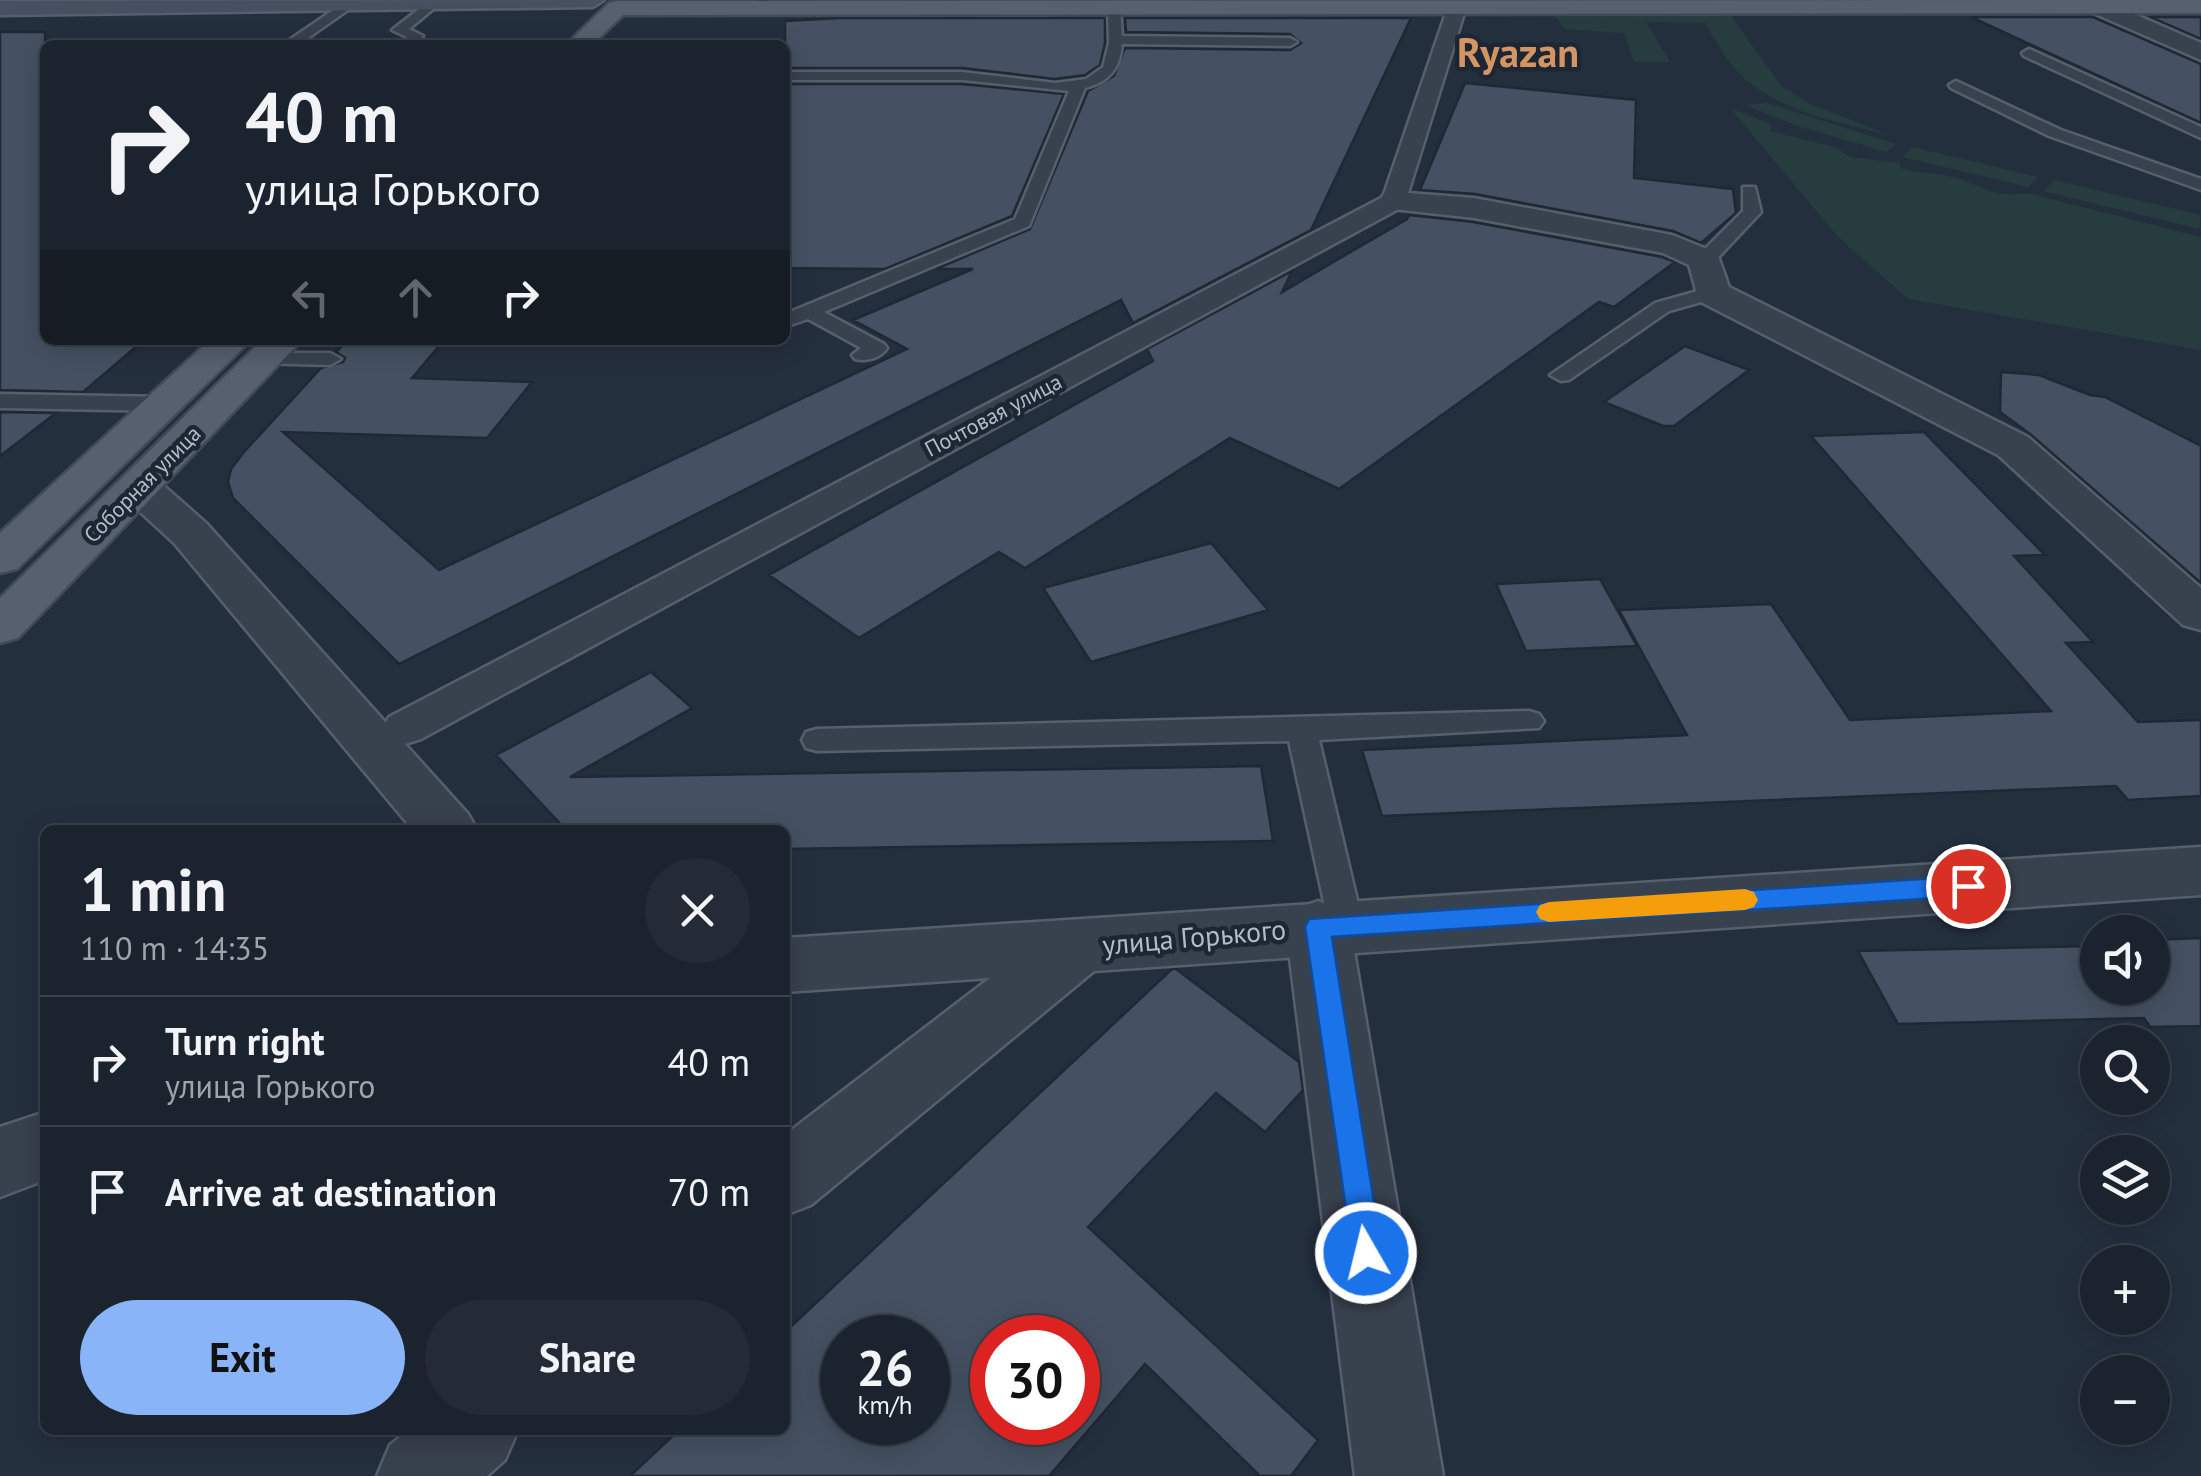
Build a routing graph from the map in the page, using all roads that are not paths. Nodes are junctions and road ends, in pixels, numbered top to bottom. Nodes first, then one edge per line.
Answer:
1 (762, 0) edge
2 (1552, 0) edge
3 (2123, 0) edge
4 (1455, 2) edge
5 (606, 3) edge
6 (1102, 3) edge
7 (2201, 3) edge
8 (86, 4) edge
9 (2090, 4) edge
10 (432, 5) junction
11 (348, 6) junction
12 (0, 8) edge
13 (568, 38) edge
14 (287, 39) edge
15 (412, 40) edge
16 (1115, 40) junction
17 (1290, 42) dead end
18 (2201, 52) edge
19 (2028, 53) dead end
20 (790, 76) edge
21 (1079, 85) junction
22 (1956, 85) dead end
23 (2201, 133) edge
24 (2201, 186) edge
25 (1749, 191) dead end
26 (1395, 202) junction
27 (1708, 276) junction
28 (808, 312) junction
29 (790, 319) edge
30 (260, 346) edge
31 (862, 355) dead end
32 (330, 359) dead end
33 (1561, 375) dead end
34 (0, 401) edge
35 (165, 404) junction
36 (139, 487) junction
37 (0, 559) edge
38 (2201, 614) edge
39 (0, 627) edge
40 (1530, 721) dead end
41 (405, 728) dead end
42 (1302, 730) junction
43 (817, 740) dead end
44 (444, 825) edge
45 (2201, 871) edge
46 (1332, 926) junction
47 (1078, 947) junction
48 (790, 964) edge
49 (40, 1148) edge
50 (0, 1162) edge
51 (790, 1176) edge
52 (469, 1435) edge
53 (421, 1476) edge
54 (1398, 1476) edge

1 - 5 main road
1 - 6 main road
2 - 4 main road
3 - 7 main road
4 - 6 main road
4 - 9 main road
4 - 26 street
5 - 6 main road
5 - 10 main road
5 - 13 main road
5 - 13 main road
6 - 16 lane
7 - 9 main road
8 - 11 main road
8 - 12 main road
9 - 18 street
10 - 11 main road
10 - 15 lane
11 - 14 lane
16 - 17 lane
16 - 21 lane
19 - 23 lane
20 - 21 lane
21 - 28 lane
22 - 24 lane
25 - 27 lane
26 - 27 street
26 - 41 street, Почтовая улица
27 - 33 lane
27 - 38 street
28 - 29 lane
28 - 31 lane
30 - 32 lane
30 - 35 main road, Соборная улица
30 - 36 main road, Соборная улица
34 - 35 lane
35 - 37 main road, Соборная улица
36 - 39 main road, Соборная улица
36 - 44 street
40 - 42 lane
42 - 43 lane
42 - 46 lane
45 - 46 street, улица Горького
46 - 47 street, улица Горького
46 - 54 street
47 - 48 street, улица Горького
47 - 51 street
49 - 50 street
52 - 53 street

